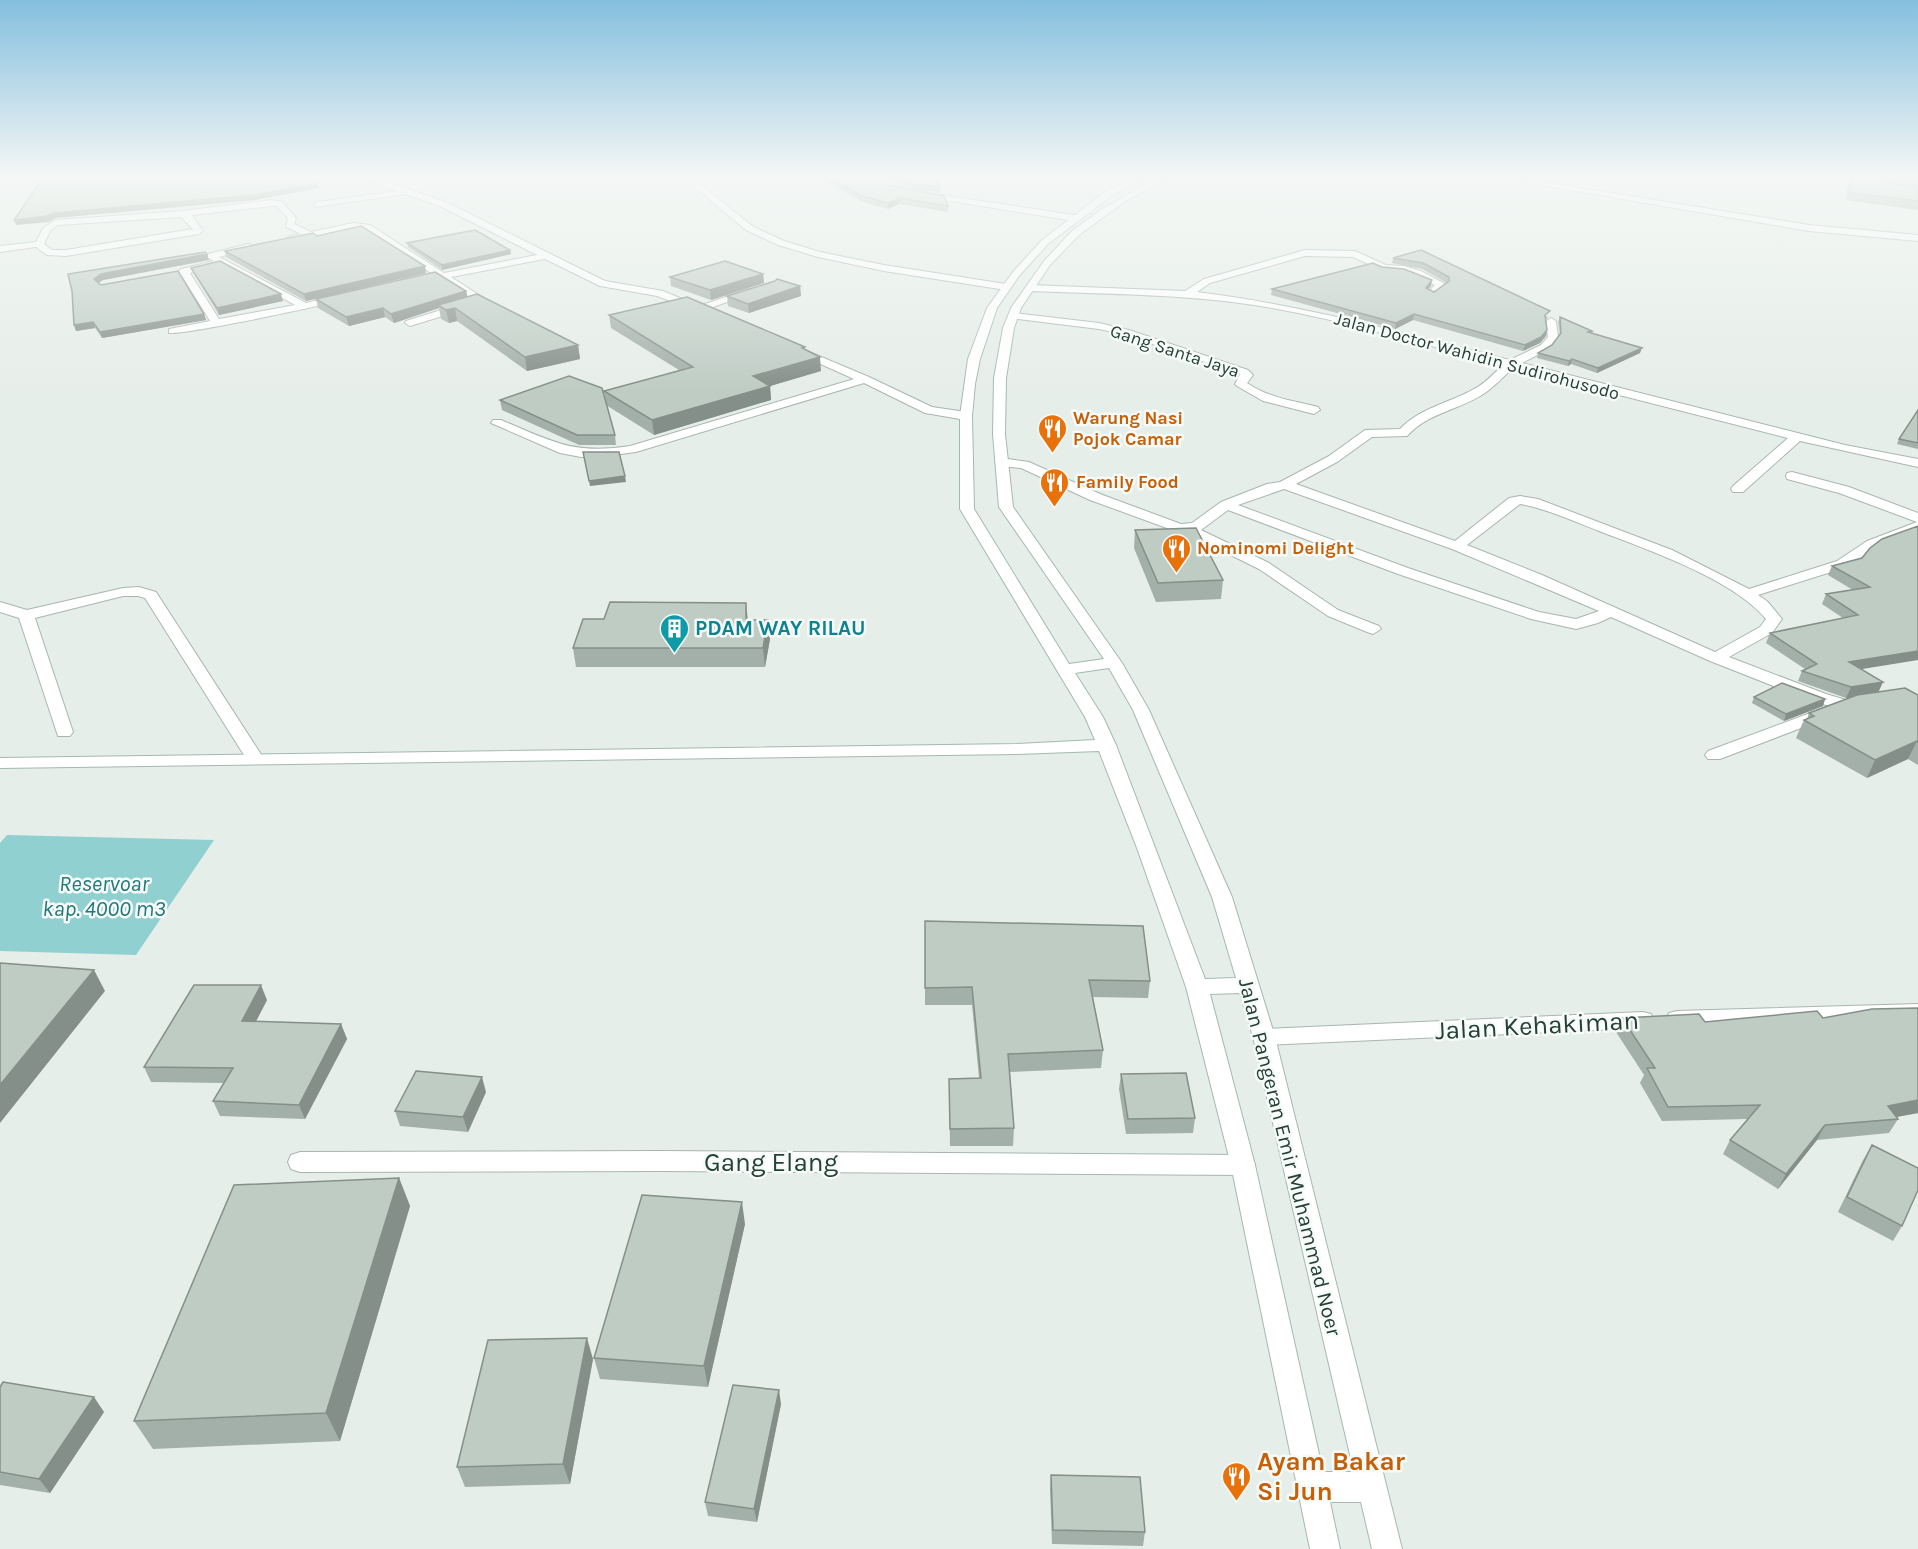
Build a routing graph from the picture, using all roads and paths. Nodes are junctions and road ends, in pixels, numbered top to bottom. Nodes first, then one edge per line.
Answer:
1 (41, 247) edge
2 (101, 247) edge
3 (246, 247) edge
4 (396, 247) edge
5 (531, 247) edge
6 (796, 247) edge
7 (1049, 247) edge
8 (1053, 247) edge
9 (548, 256) junction
10 (222, 262) junction
11 (184, 271) junction
12 (173, 273) edge
13 (439, 275) junction
14 (404, 284) edge
15 (1006, 287) junction
16 (764, 288) edge
17 (1030, 288) junction
18 (1432, 293) edge
19 (1187, 294) junction
20 (350, 296) edge
21 (304, 306) junction
22 (992, 308) junction
23 (699, 309) junction
24 (1014, 313) junction
25 (719, 317) edge
26 (1551, 321) edge
27 (410, 323) edge
28 (217, 324) junction
29 (173, 331) edge
30 (790, 346) edge
31 (1510, 365) junction
32 (865, 379) junction
33 (984, 394) junction
34 (1314, 410) dead end
35 (966, 416) junction
36 (497, 423) dead end
37 (1797, 437) junction
38 (1001, 462) junction
39 (1918, 463) edge
40 (1792, 476) dead end
41 (1284, 485) junction
42 (1738, 489) dead end
43 (1226, 505) junction
44 (1918, 518) edge
45 (1918, 526) edge
46 (1189, 529) junction
47 (1457, 546) junction
48 (1747, 594) junction
49 (0, 607) edge
50 (1609, 612) junction
51 (26, 615) junction
52 (1372, 629) dead end
53 (1716, 658) junction
54 (1114, 663) junction
55 (1065, 669) junction
56 (1871, 702) edge
57 (1846, 705) junction
58 (64, 732) dead end
59 (1107, 745) junction
60 (1713, 755) dead end
61 (255, 759) junction
62 (0, 763) edge
63 (1247, 985) junction
64 (1197, 987) junction
65 (1918, 1012) edge
66 (1264, 1037) junction
67 (300, 1162) dead end
68 (1243, 1165) junction
69 (1311, 1487) junction
70 (1371, 1487) junction
71 (1325, 1549) edge
72 (1387, 1549) edge

1 - 2 street
3 - 10 street
4 - 13 street
5 - 9 street
6 - 15 street
7 - 15 street, Jalan Pangeran Emir Muhammad Noer
8 - 17 street, Jalan Pangeran Emir Muhammad Noer
9 - 13 street
9 - 23 street
10 - 11 street
10 - 21 street
11 - 12 street
11 - 28 street
13 - 14 street
13 - 27 street
15 - 22 street, Jalan Pangeran Emir Muhammad Noer
16 - 23 street
17 - 19 street, Jalan Doctor Wahidin Sudirohusodo
17 - 24 street, Jalan Pangeran Emir Muhammad Noer
18 - 19 street
19 - 31 street, Jalan Doctor Wahidin Sudirohusodo
20 - 21 street
21 - 28 street
22 - 24 street
22 - 33 street, Jalan Pangeran Emir Muhammad Noer
23 - 25 street
24 - 33 street, Jalan Pangeran Emir Muhammad Noer
24 - 34 street, Gang Santa Jaya
26 - 31 street
28 - 29 street
30 - 32 street
31 - 37 street, Jalan Doctor Wahidin Sudirohusodo
31 - 41 street
32 - 35 street
32 - 36 street
33 - 35 street, Jalan Pangeran Emir Muhammad Noer
33 - 38 street, Jalan Pangeran Emir Muhammad Noer
35 - 55 street, Jalan Pangeran Emir Muhammad Noer
37 - 39 street, Jalan Doctor Wahidin Sudirohusodo
37 - 42 street
38 - 46 street
38 - 54 street, Jalan Pangeran Emir Muhammad Noer
40 - 44 street
41 - 43 street
41 - 47 street
43 - 46 street
43 - 50 street
45 - 48 street
46 - 52 street
47 - 48 street
47 - 50 street
48 - 53 street
49 - 51 street
50 - 53 street
51 - 58 street
51 - 61 street
53 - 57 street
54 - 55 street
54 - 63 street, Jalan Pangeran Emir Muhammad Noer
55 - 59 street, Jalan Pangeran Emir Muhammad Noer
56 - 57 street
57 - 60 street
59 - 61 street
59 - 64 street, Jalan Pangeran Emir Muhammad Noer
61 - 62 street
63 - 64 street
63 - 66 street, Jalan Pangeran Emir Muhammad Noer
64 - 68 street, Jalan Pangeran Emir Muhammad Noer
65 - 66 street, Jalan Kehakiman
66 - 70 street, Jalan Pangeran Emir Muhammad Noer
67 - 68 street, Gang Elang
68 - 69 street, Jalan Pangeran Emir Muhammad Noer
69 - 70 street
69 - 71 street, Jalan Pangeran Emir Muhammad Noer
70 - 72 street, Jalan Pangeran Emir Muhammad Noer

